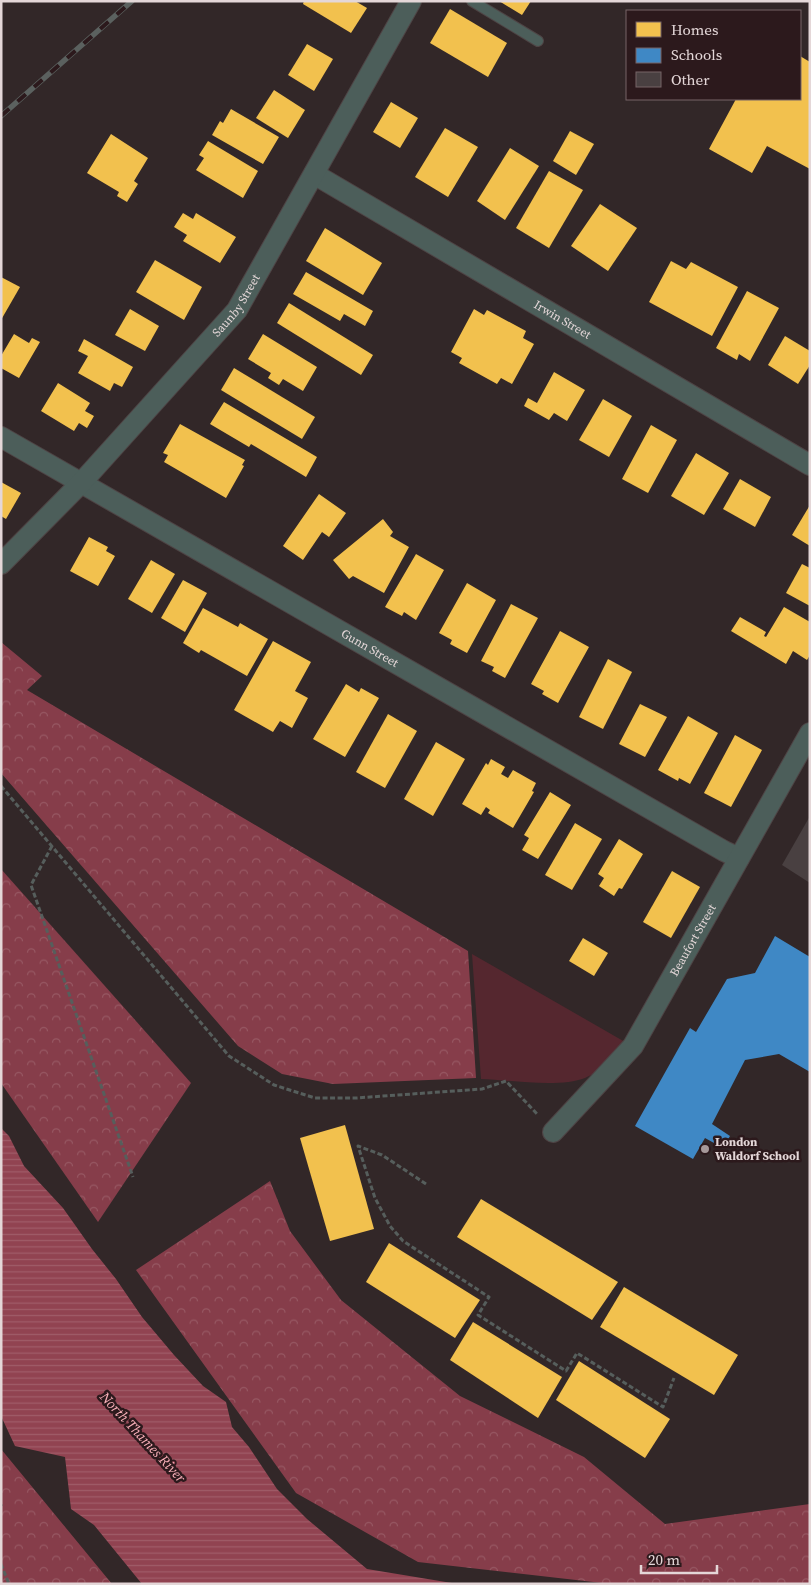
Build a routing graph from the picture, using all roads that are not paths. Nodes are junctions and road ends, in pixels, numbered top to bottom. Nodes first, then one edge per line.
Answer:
1 (411, 1) edge
2 (472, 1) edge
3 (538, 41) dead end
4 (314, 174) junction
5 (1, 437) edge
6 (810, 465) edge
7 (82, 482) junction
8 (1, 564) edge
9 (810, 733) edge
10 (739, 858) junction
11 (553, 1132) road end

1 - 4 street, Saunby Street
2 - 3 lane
4 - 6 street, Irwin Street
4 - 7 street, Saunby Street
5 - 7 street, Gunn Street
7 - 8 street, Saunby Street
7 - 10 street, Gunn Street
9 - 10 street, Beaufort Street
10 - 11 street, Beaufort Street

